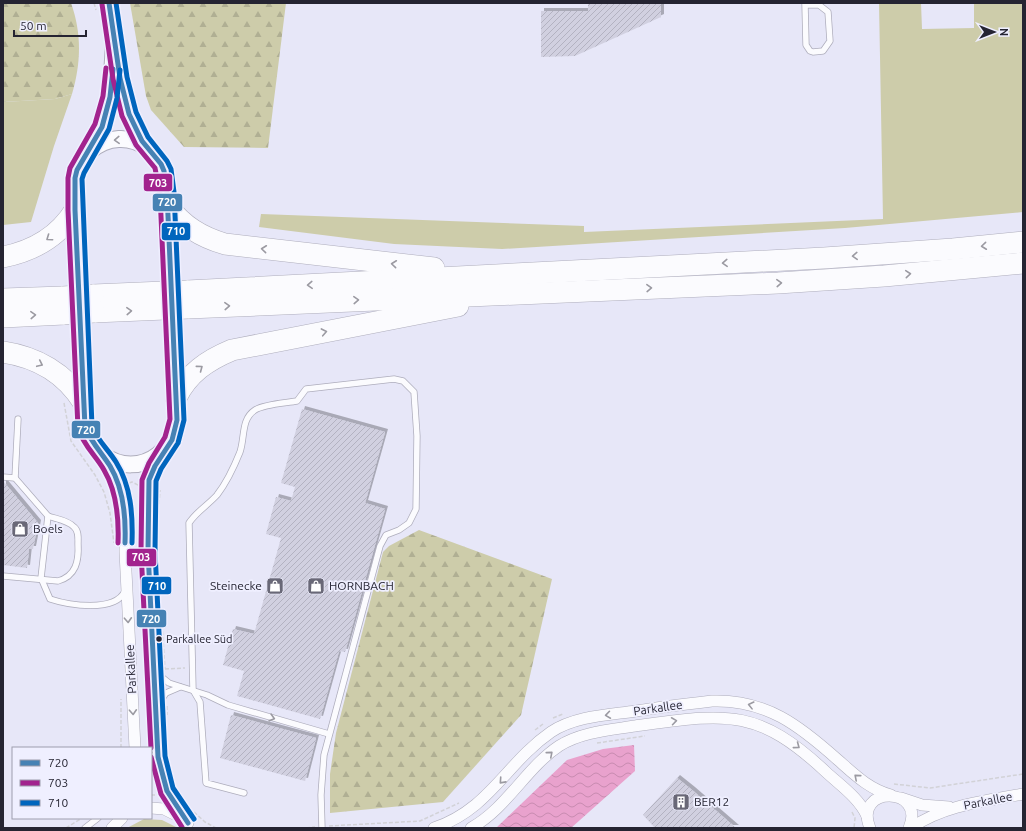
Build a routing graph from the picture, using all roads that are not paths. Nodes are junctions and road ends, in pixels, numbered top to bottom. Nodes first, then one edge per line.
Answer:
1 (109, 3) edge
2 (805, 4) edge
3 (114, 44) junction
4 (149, 149) junction
5 (86, 154) junction
6 (167, 205) junction
7 (75, 210) junction
8 (1023, 242) edge
9 (3, 257) edge
10 (1023, 263) edge
11 (572, 272) junction
12 (610, 290) junction
13 (3, 299) edge
14 (187, 299) junction
15 (63, 305) junction
16 (3, 317) edge
17 (3, 352) edge
18 (176, 398) junction
19 (84, 402) junction
20 (18, 419) dead end
21 (166, 448) junction
22 (100, 453) junction
23 (3, 477) edge
24 (15, 478) junction
25 (48, 516) junction
26 (3, 576) edge
27 (41, 578) junction
28 (126, 581) junction
29 (153, 666) junction
30 (180, 687) junction
31 (193, 690) junction
32 (155, 710) junction
33 (134, 732) junction
34 (329, 734) junction
35 (132, 747) edge
36 (135, 747) edge
37 (244, 793) dead end
38 (1023, 794) edge
39 (895, 796) junction
40 (152, 808) edge
41 (953, 808) junction
42 (97, 819) edge
43 (867, 823) edge
44 (191, 826) edge
45 (322, 827) edge
46 (85, 828) edge
47 (434, 828) edge
48 (471, 828) edge
49 (910, 828) edge

1 - 3 main road
2 - 2 lane
3 - 4 main road
3 - 5 main road
4 -> 5 main road
4 - 6 main road
5 - 7 main road
11 -> 6 highway
6 - 18 main road
7 -> 9 highway
7 - 19 main road
8 -> 11 highway
12 -> 10 highway
11 -> 14 highway
14 -> 12 highway
18 -> 12 highway
13 - 15 highway
14 - 15 highway, bridge
16 -> 15 highway
17 -> 19 highway
18 - 21 main road
19 - 22 main road
20 - 24 lane
21 - 22 main road
21 - 29 street, Parkallee
22 - 28 street, Parkallee
23 - 24 lane
24 - 25 lane
25 - 27 lane
25 - 27 lane
26 - 27 lane
27 - 28 lane
28 -> 33 street, Parkallee
29 - 30 lane
29 - 32 street, Parkallee
30 - 31 lane
30 - 32 lane
31 -> 34 lane
31 - 34 lane
31 - 37 lane
32 - 44 street, Parkallee
33 - 35 lane
33 - 36 street, Parkallee
34 - 45 lane
38 - 41 street, Parkallee
39 - 41 street, Parkallee
39 - 43 street, Parkallee
39 -> 47 street, Parkallee
39 - 49 street, Parkallee
40 - 44 street, Parkallee
41 - 49 street, Parkallee
42 - 46 lane
48 -> 43 street, Parkallee

